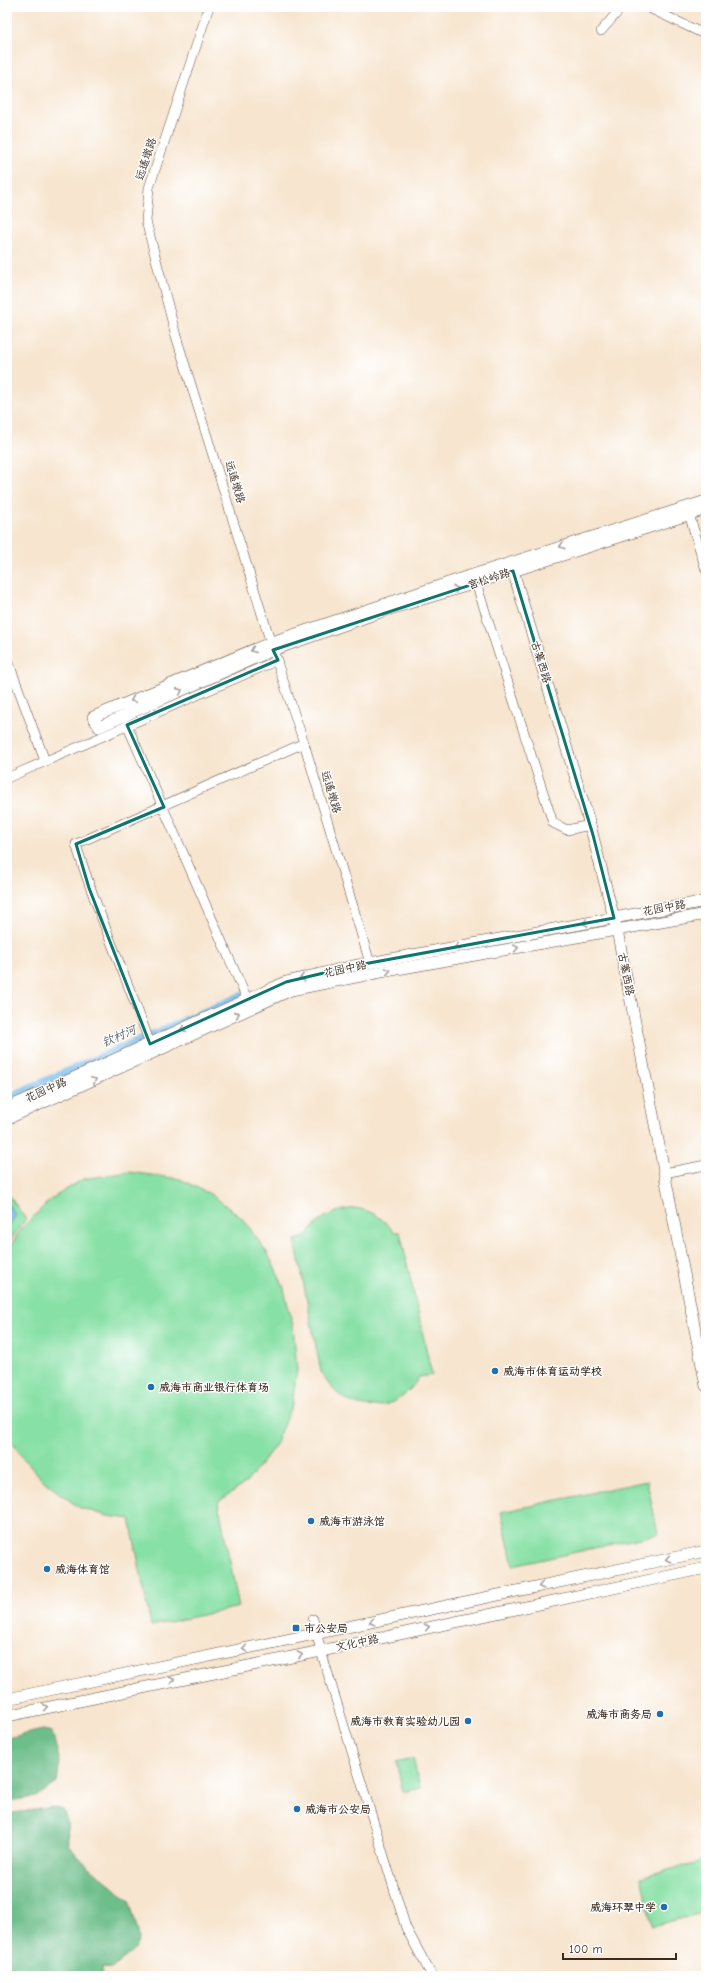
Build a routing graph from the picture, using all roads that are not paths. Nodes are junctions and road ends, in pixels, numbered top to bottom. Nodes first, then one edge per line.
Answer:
1 (208, 7) edge
2 (622, 7) edge
3 (647, 7) edge
4 (601, 31) dead end
5 (706, 36) edge
6 (706, 501) edge
7 (706, 508) edge
8 (689, 514) junction
9 (706, 570) edge
10 (514, 571) junction
11 (476, 583) junction
12 (274, 651) junction
13 (7, 658) edge
14 (127, 725) junction
15 (304, 743) junction
16 (45, 761) junction
17 (7, 778) edge
18 (164, 807) junction
19 (590, 825) junction
20 (706, 901) edge
21 (706, 914) edge
22 (614, 918) junction
23 (617, 930) junction
24 (370, 963) junction
25 (247, 999) junction
26 (148, 1039) junction
27 (7, 1108) edge
28 (7, 1119) edge
29 (706, 1165) edge
30 (664, 1173) junction
31 (706, 1386) edge
32 (706, 1551) edge
33 (706, 1568) edge
34 (313, 1619) dead end
35 (316, 1634) junction
36 (321, 1651) junction
37 (7, 1699) edge
38 (7, 1716) edge
39 (432, 1976) edge

1 - 12 street, 远遥墩路
2 - 4 street
3 - 5 street
6 -> 12 main road
7 - 8 main road, 宫松岭路
8 - 9 street
8 - 10 main road, 宫松岭路
10 - 11 main road, 宫松岭路
10 - 19 main road, 古寨西路
12 -> 11 main road, 宫松岭路
11 - 19 street
12 -> 12 main road
12 - 14 street
12 - 15 street, 远遥墩路
13 - 16 street
14 - 16 street
14 - 18 street
15 - 18 street
15 - 24 street, 远遥墩路
16 - 17 street
18 - 25 street
18 - 26 street
19 - 22 main road, 古寨西路
20 - 22 main road, 花园中路
21 - 23 main road
22 - 23 main road, 古寨西路
22 -> 24 main road, 花园中路
28 -> 23 main road
23 - 30 main road, 古寨西路
24 -> 25 main road, 花园中路
25 -> 26 main road, 花园中路
26 - 27 main road, 花园中路
29 - 30 street
30 - 31 main road, 古寨西路
32 -> 35 main road, 文化中路
36 -> 33 main road, 文化中路
34 - 35 street
35 - 36 street
35 -> 37 main road, 文化中路
38 -> 36 main road, 文化中路
36 - 39 street

